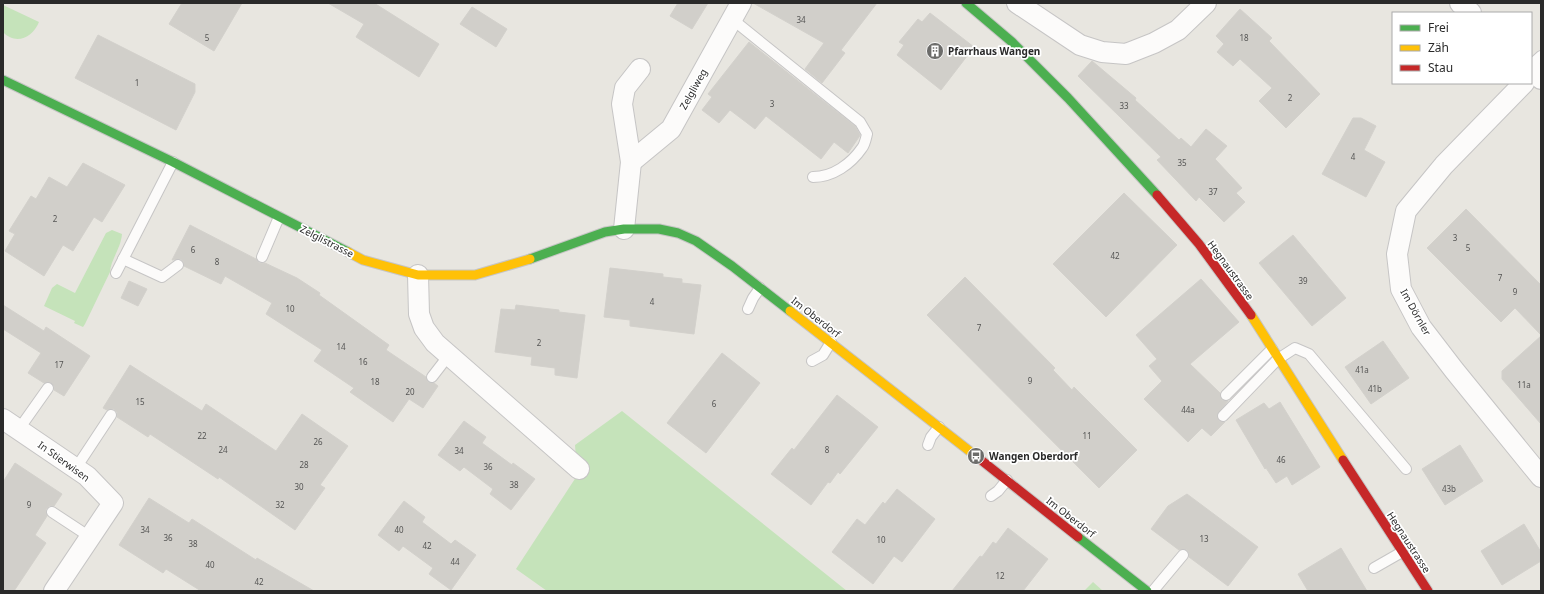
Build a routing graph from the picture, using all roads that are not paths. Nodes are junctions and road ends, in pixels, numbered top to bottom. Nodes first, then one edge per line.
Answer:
1 (966, 3) edge
2 (1017, 3) edge
3 (1206, 3) edge
4 (1460, 3) edge
5 (736, 11) edge
6 (1470, 12) edge
7 (640, 69) dead end
8 (3, 80) edge
9 (1522, 84) edge
10 (173, 162) junction
11 (631, 162) junction
12 (813, 177) dead end
13 (279, 217) junction
14 (624, 229) junction
15 (262, 257) dead end
16 (123, 259) junction
17 (178, 265) dead end
18 (116, 273) dead end
19 (418, 275) junction
20 (760, 288) junction
21 (748, 309) dead end
22 (831, 342) junction
23 (1272, 349) junction
24 (449, 355) junction
25 (1278, 359) junction
26 (812, 361) dead end
27 (432, 377) dead end
28 (48, 388) dead end
29 (1226, 395) dead end
30 (111, 415) dead end
31 (1222, 416) dead end
32 (11, 424) edge
33 (939, 427) junction
34 (928, 445) dead end
35 (76, 468) junction
36 (1406, 469) dead end
37 (579, 470) dead end
38 (1541, 477) edge
39 (1007, 480) junction
40 (991, 496) dead end
41 (52, 512) dead end
42 (90, 537) junction
43 (1402, 552) junction
44 (1183, 555) dead end
45 (1374, 568) dead end
46 (54, 591) edge
47 (1147, 591) edge
48 (1153, 591) edge
49 (1428, 591) edge

1 - 23 street, Hegnaustrasse
2 - 3 street
4 - 6 street
5 - 11 street, Zelgliweg
5 - 12 lane
7 - 11 street
8 - 10 street, Zelglistrasse
9 - 38 street, Im Dörnler
10 - 13 street, Zelglistrasse
10 - 16 lane
11 - 14 street
13 - 15 lane
13 - 19 street, Zelglistrasse
14 - 19 street, Im Oberdorf
14 - 20 street, Im Oberdorf
16 - 17 lane
16 - 18 lane
19 - 24 street
20 - 21 lane
20 - 22 street, Im Oberdorf
22 - 26 lane
22 - 33 street, Im Oberdorf
23 - 25 street, Hegnaustrasse
23 - 29 lane
24 - 27 lane
24 - 37 street
25 - 31 lane
25 - 36 lane
25 - 43 street, Hegnaustrasse
28 - 32 lane
30 - 35 lane
32 - 35 street, In Stierwisen
33 - 34 lane
33 - 39 street, Im Oberdorf
35 - 42 street, In Stierwisen
39 - 40 lane
39 - 47 street, Im Oberdorf
41 - 42 lane
42 - 46 street, In Stierwisen
43 - 45 lane
43 - 49 street, Hegnaustrasse
44 - 48 lane

